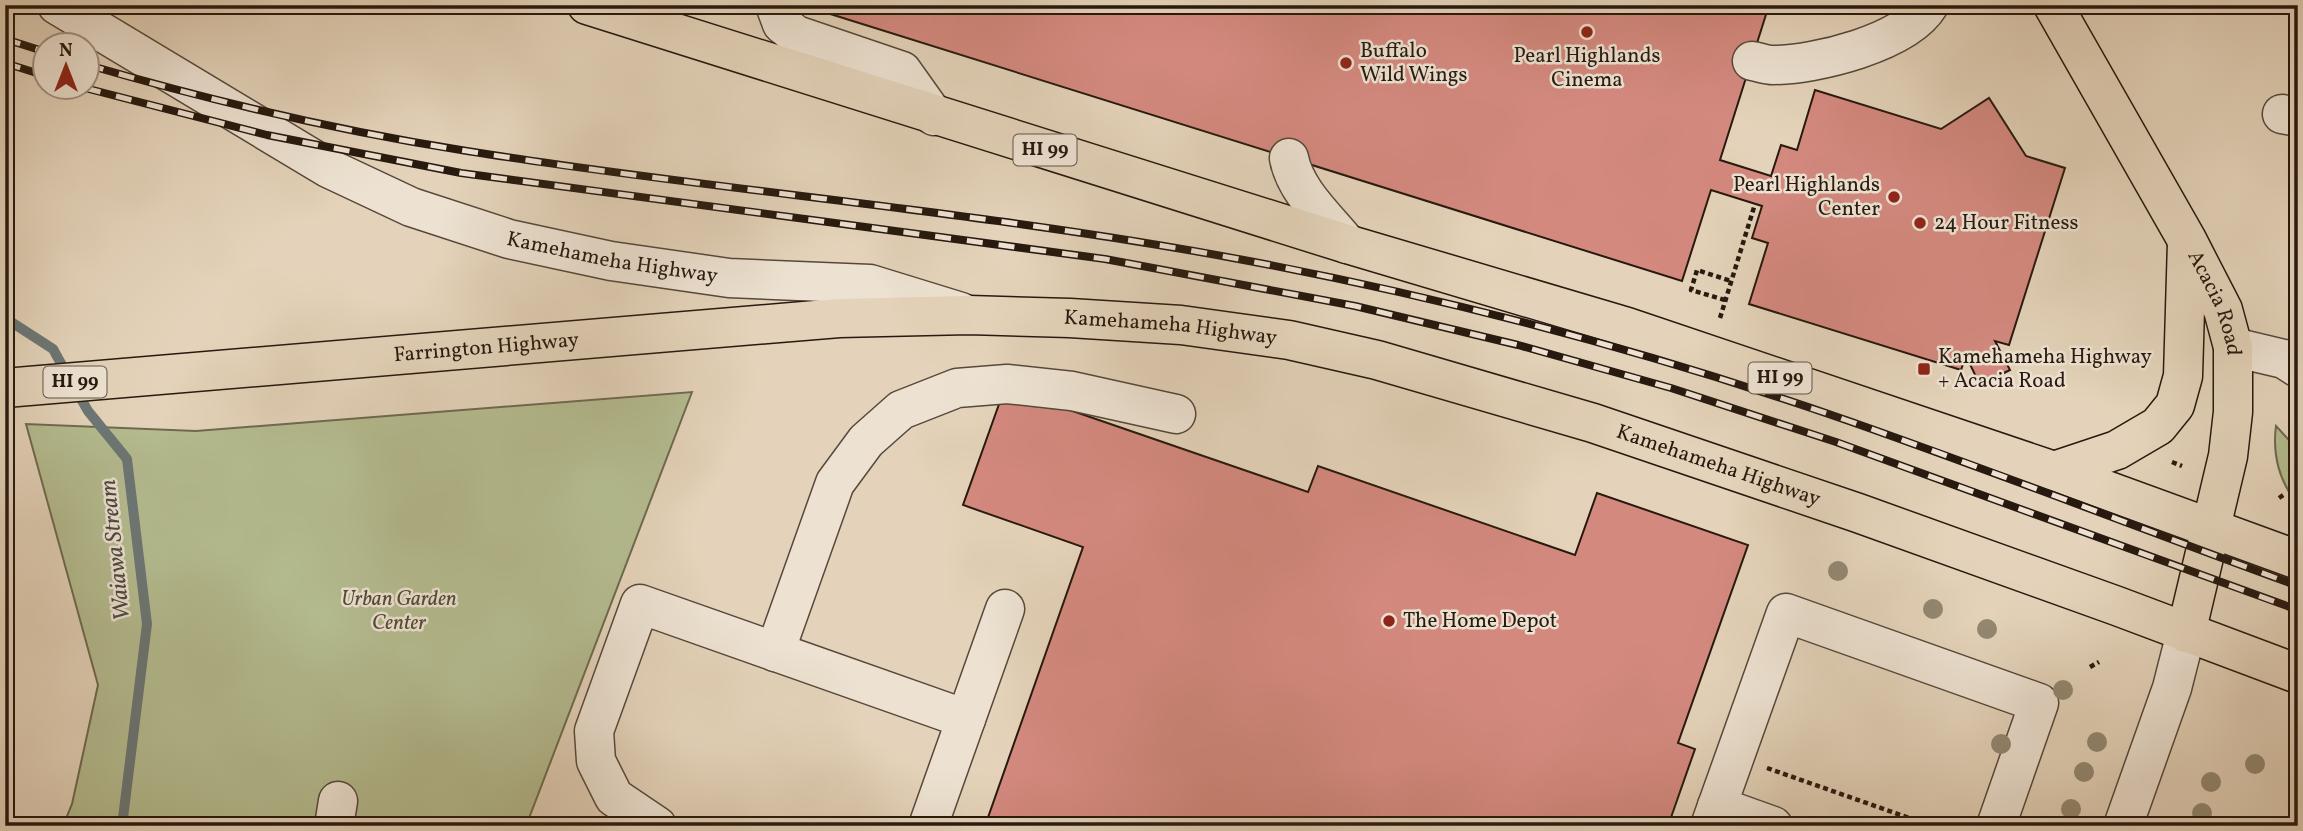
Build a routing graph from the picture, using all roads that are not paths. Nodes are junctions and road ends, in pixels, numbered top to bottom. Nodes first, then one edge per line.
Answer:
1 (57, 5) edge
2 (587, 5) edge
3 (775, 5) edge
4 (1929, 5) edge
5 (2053, 5) edge
6 (1752, 61) dead end
7 (934, 116) junction
8 (1289, 158) dead end
9 (2187, 240) junction
10 (1347, 244) junction
11 (969, 315) junction
12 (2233, 347) junction
13 (2298, 368) edge
14 (5, 388) edge
15 (1176, 414) dead end
16 (2054, 471) junction
17 (2211, 527) junction
18 (2298, 560) edge
19 (1005, 609) dead end
20 (2186, 633) junction
21 (775, 652) junction
22 (2298, 674) edge
23 (966, 719) junction
24 (1713, 816) edge
25 (657, 826) edge
26 (928, 826) edge
27 (1773, 826) edge
28 (1996, 826) edge
29 (2123, 826) edge

1 - 11 street, Kamehameha Highway
2 - 7 main road, HI 99
3 - 7 street
4 - 6 street
5 - 9 main road, Acacia Road
7 - 10 main road, HI 99
8 - 10 street
9 - 12 main road, Acacia Road
9 - 16 main road
10 - 16 main road, HI 99
11 - 14 main road, Farrington Highway / HI 99
11 - 20 main road, Kamehameha Highway / HI 99
12 - 13 street
12 - 17 main road, Acacia Road
15 - 21 street
16 - 17 main road, HI 99
17 - 18 main road, HI 99
17 - 20 main road, Acacia Road
19 - 23 street
20 - 22 main road, Kamehameha Highway / HI 99
20 - 29 street
21 - 23 street
21 - 25 street
23 - 26 street
24 - 27 street
24 - 28 street

